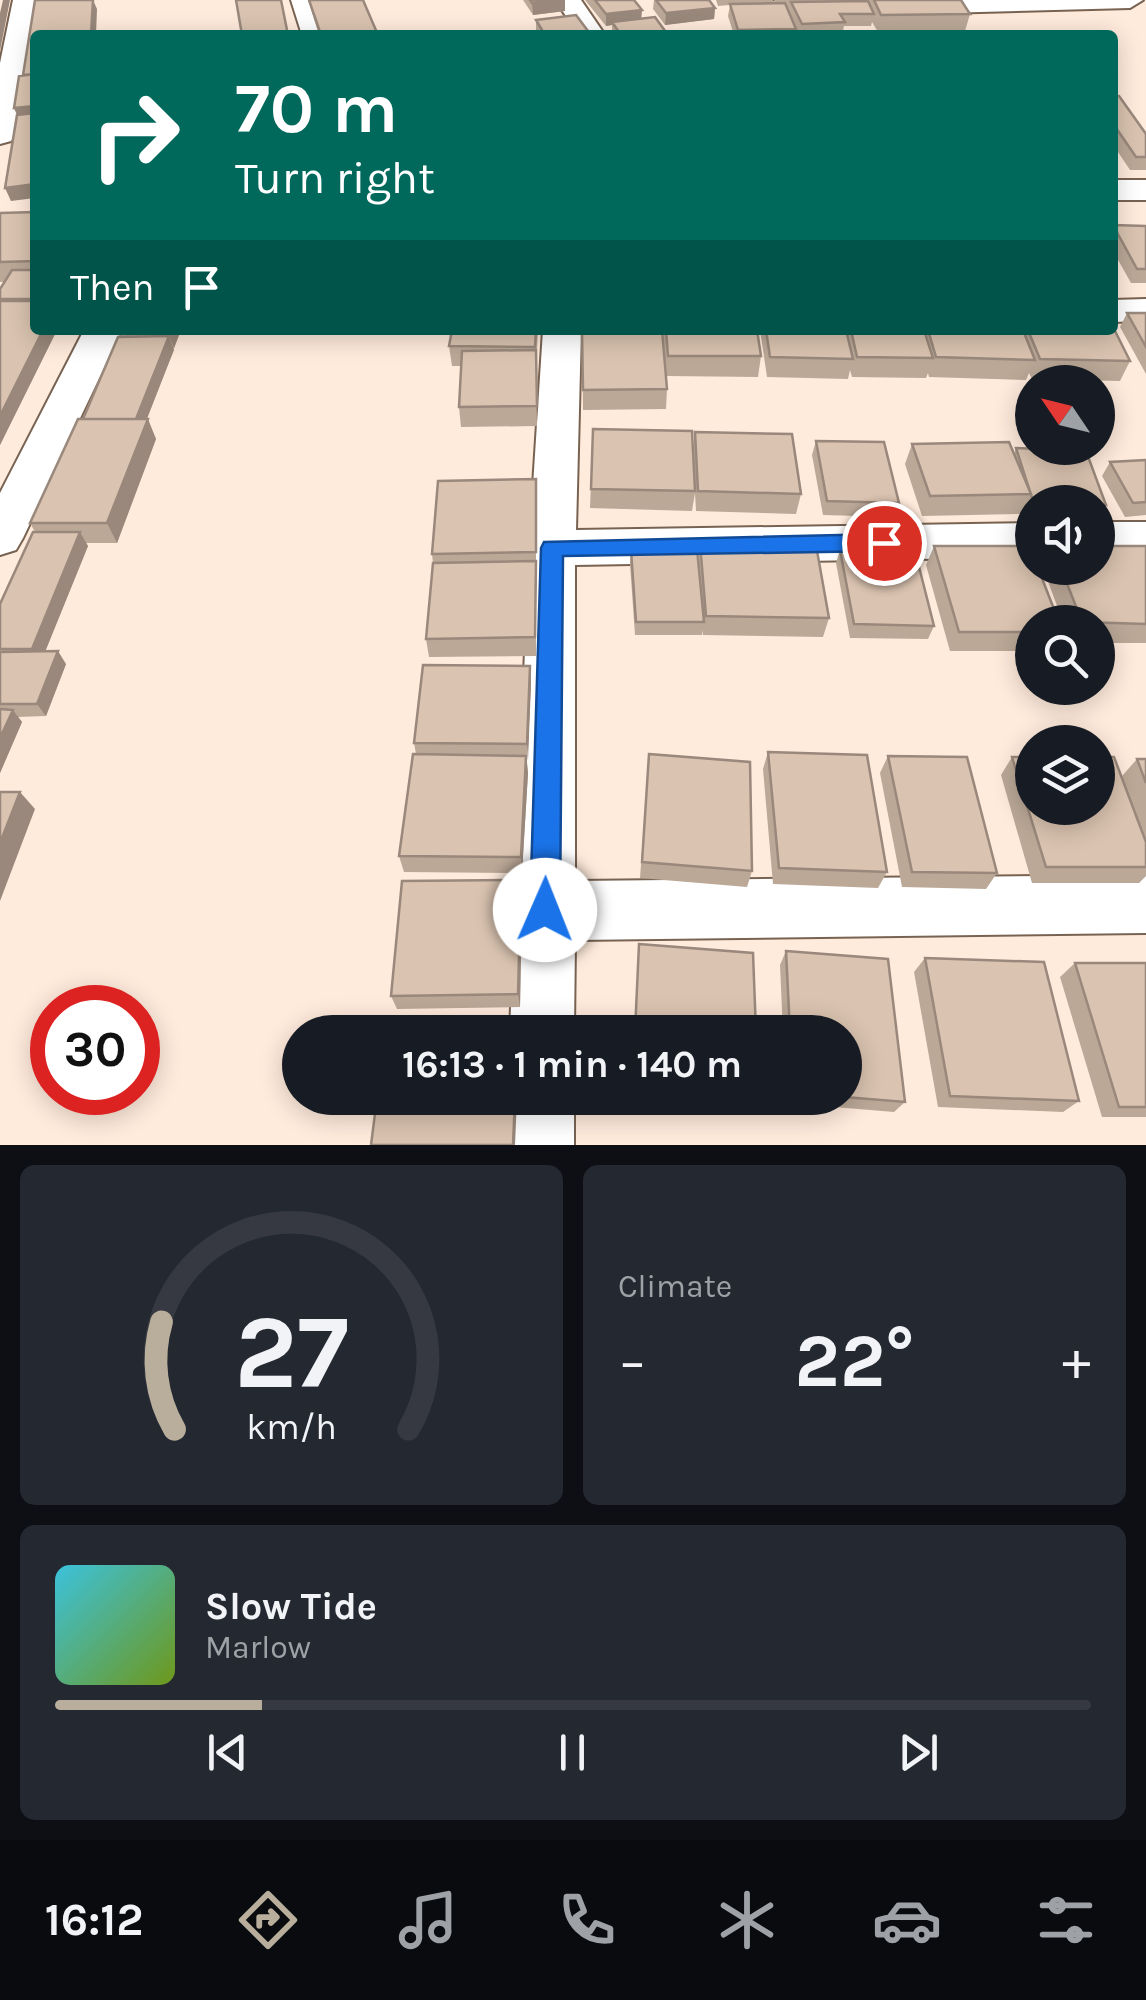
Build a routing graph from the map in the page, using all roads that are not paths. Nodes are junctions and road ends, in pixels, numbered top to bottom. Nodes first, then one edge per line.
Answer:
1 (26, 0) edge
2 (304, 0) edge
3 (568, 0) edge
4 (1130, 0) edge
5 (973, 6) junction
6 (753, 10) edge
7 (313, 30) edge
8 (589, 30) edge
9 (981, 30) edge
10 (0, 135) edge
11 (1118, 190) edge
12 (1146, 190) edge
13 (1146, 310) edge
14 (1118, 311) edge
15 (102, 335) edge
16 (562, 335) edge
17 (0, 538) edge
18 (1146, 539) edge
19 (1015, 540) edge
20 (1115, 540) edge
21 (552, 548) junction
22 (1146, 904) edge
23 (545, 910) junction
24 (542, 1015) edge
25 (540, 1115) edge
26 (539, 1145) edge

1 - 10 street
2 - 7 street
3 - 8 street
4 - 5 street
5 - 6 street
5 - 9 street
11 - 12 street
13 - 14 street
15 - 17 street
16 - 21 street
18 - 20 street
19 - 21 street
21 - 23 street
22 - 23 street
23 - 24 street
25 - 26 street

